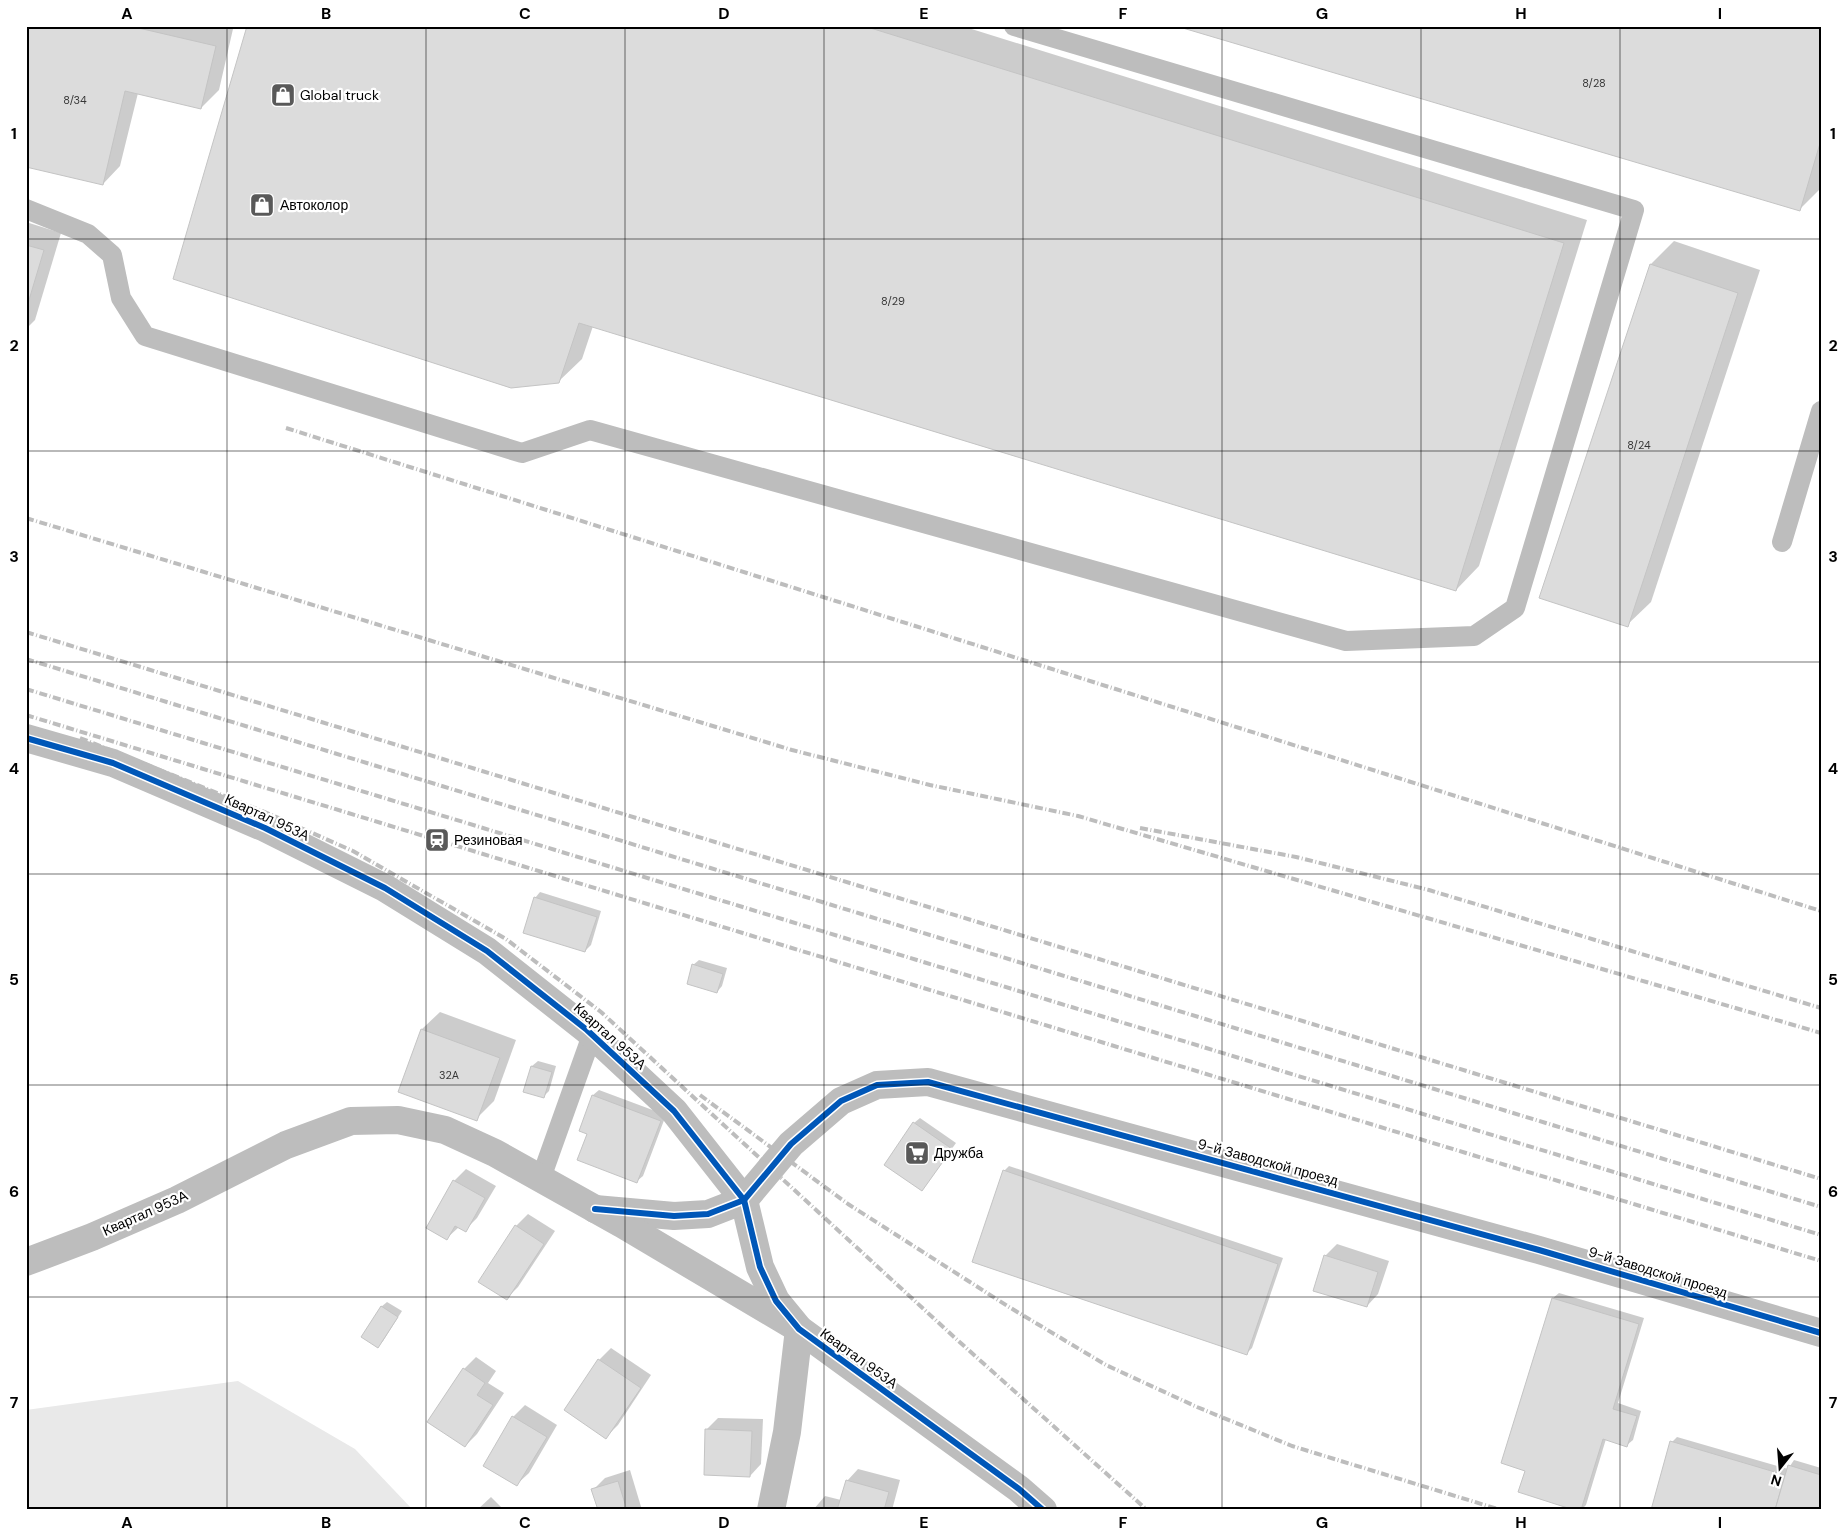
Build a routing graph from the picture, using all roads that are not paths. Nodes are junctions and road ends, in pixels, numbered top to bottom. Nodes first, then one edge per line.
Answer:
1 (1014, 26) edge
2 (26, 209) edge
3 (1821, 411) edge
4 (1782, 542) dead end
5 (26, 738) edge
6 (592, 1034) junction
7 (541, 1178) junction
8 (744, 1200) junction
9 (595, 1209) junction
10 (26, 1262) edge
11 (799, 1330) junction
12 (1821, 1333) edge
13 (771, 1510) edge
14 (1043, 1510) edge

1 - 2 lane
3 - 4 lane
5 - 6 street, Квартал 953А
6 - 7 lane
6 - 8 street, Квартал 953А
7 - 9 street, Квартал 953А
7 - 10 street, Квартал 953А
8 - 9 street
8 - 11 street, Квартал 953А
8 - 12 street, 9-й Заводской проезд
9 - 11 street, Квартал 953А
11 - 13 street, Квартал 953А
11 - 14 street, Квартал 953А

